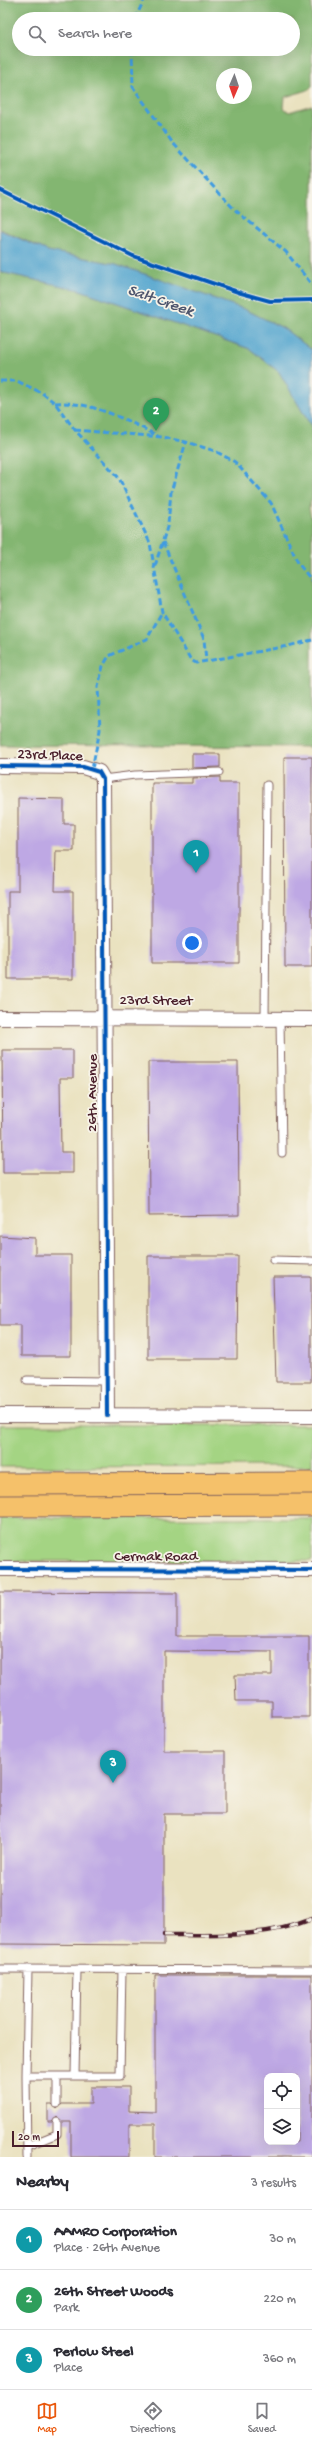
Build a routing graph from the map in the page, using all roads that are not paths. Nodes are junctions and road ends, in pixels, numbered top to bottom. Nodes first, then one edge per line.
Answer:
1 (0, 766) edge
2 (219, 772) dead end
3 (101, 775) junction
4 (267, 785) dead end
5 (0, 1018) edge
6 (104, 1018) junction
7 (265, 1018) junction
8 (280, 1019) junction
9 (312, 1019) edge
10 (282, 1153) dead end
11 (273, 1260) dead end
12 (312, 1261) edge
13 (27, 1380) dead end
14 (107, 1381) junction
15 (0, 1415) edge
16 (107, 1415) junction
17 (312, 1416) edge
18 (312, 1483) edge
19 (0, 1484) edge
20 (312, 1505) edge
21 (0, 1506) edge
22 (0, 1569) edge
23 (312, 1570) edge
24 (0, 1969) edge
25 (28, 1969) junction
26 (77, 1969) junction
27 (122, 1970) junction
28 (312, 1970) edge
29 (26, 2076) junction
30 (57, 2076) junction
31 (75, 2076) junction
32 (57, 2104) dead end
33 (57, 2122) dead end
34 (27, 2146) junction
35 (27, 2157) edge

1 - 3 street, 23rd Place
2 - 3 lane
3 - 6 street, 26th Avenue
4 - 7 lane
5 - 6 street, 23rd Street
6 - 7 street, 23rd Street
6 - 14 street, 26th Avenue
7 - 8 street, 23rd Street
8 - 9 street, 23rd Street
8 - 10 lane
11 - 12 lane
13 - 14 lane
14 - 16 street, 26th Avenue
15 - 16 street
16 - 17 street
18 - 19 main road
20 - 21 main road
22 - 23 street, Cermak Road
24 - 25 lane
25 - 26 lane
25 - 29 lane
26 - 27 lane
26 - 31 lane
27 - 28 lane
27 - 31 lane
29 - 30 lane
29 - 34 lane
30 - 31 lane
30 - 32 lane
33 - 34 lane
34 - 35 lane

